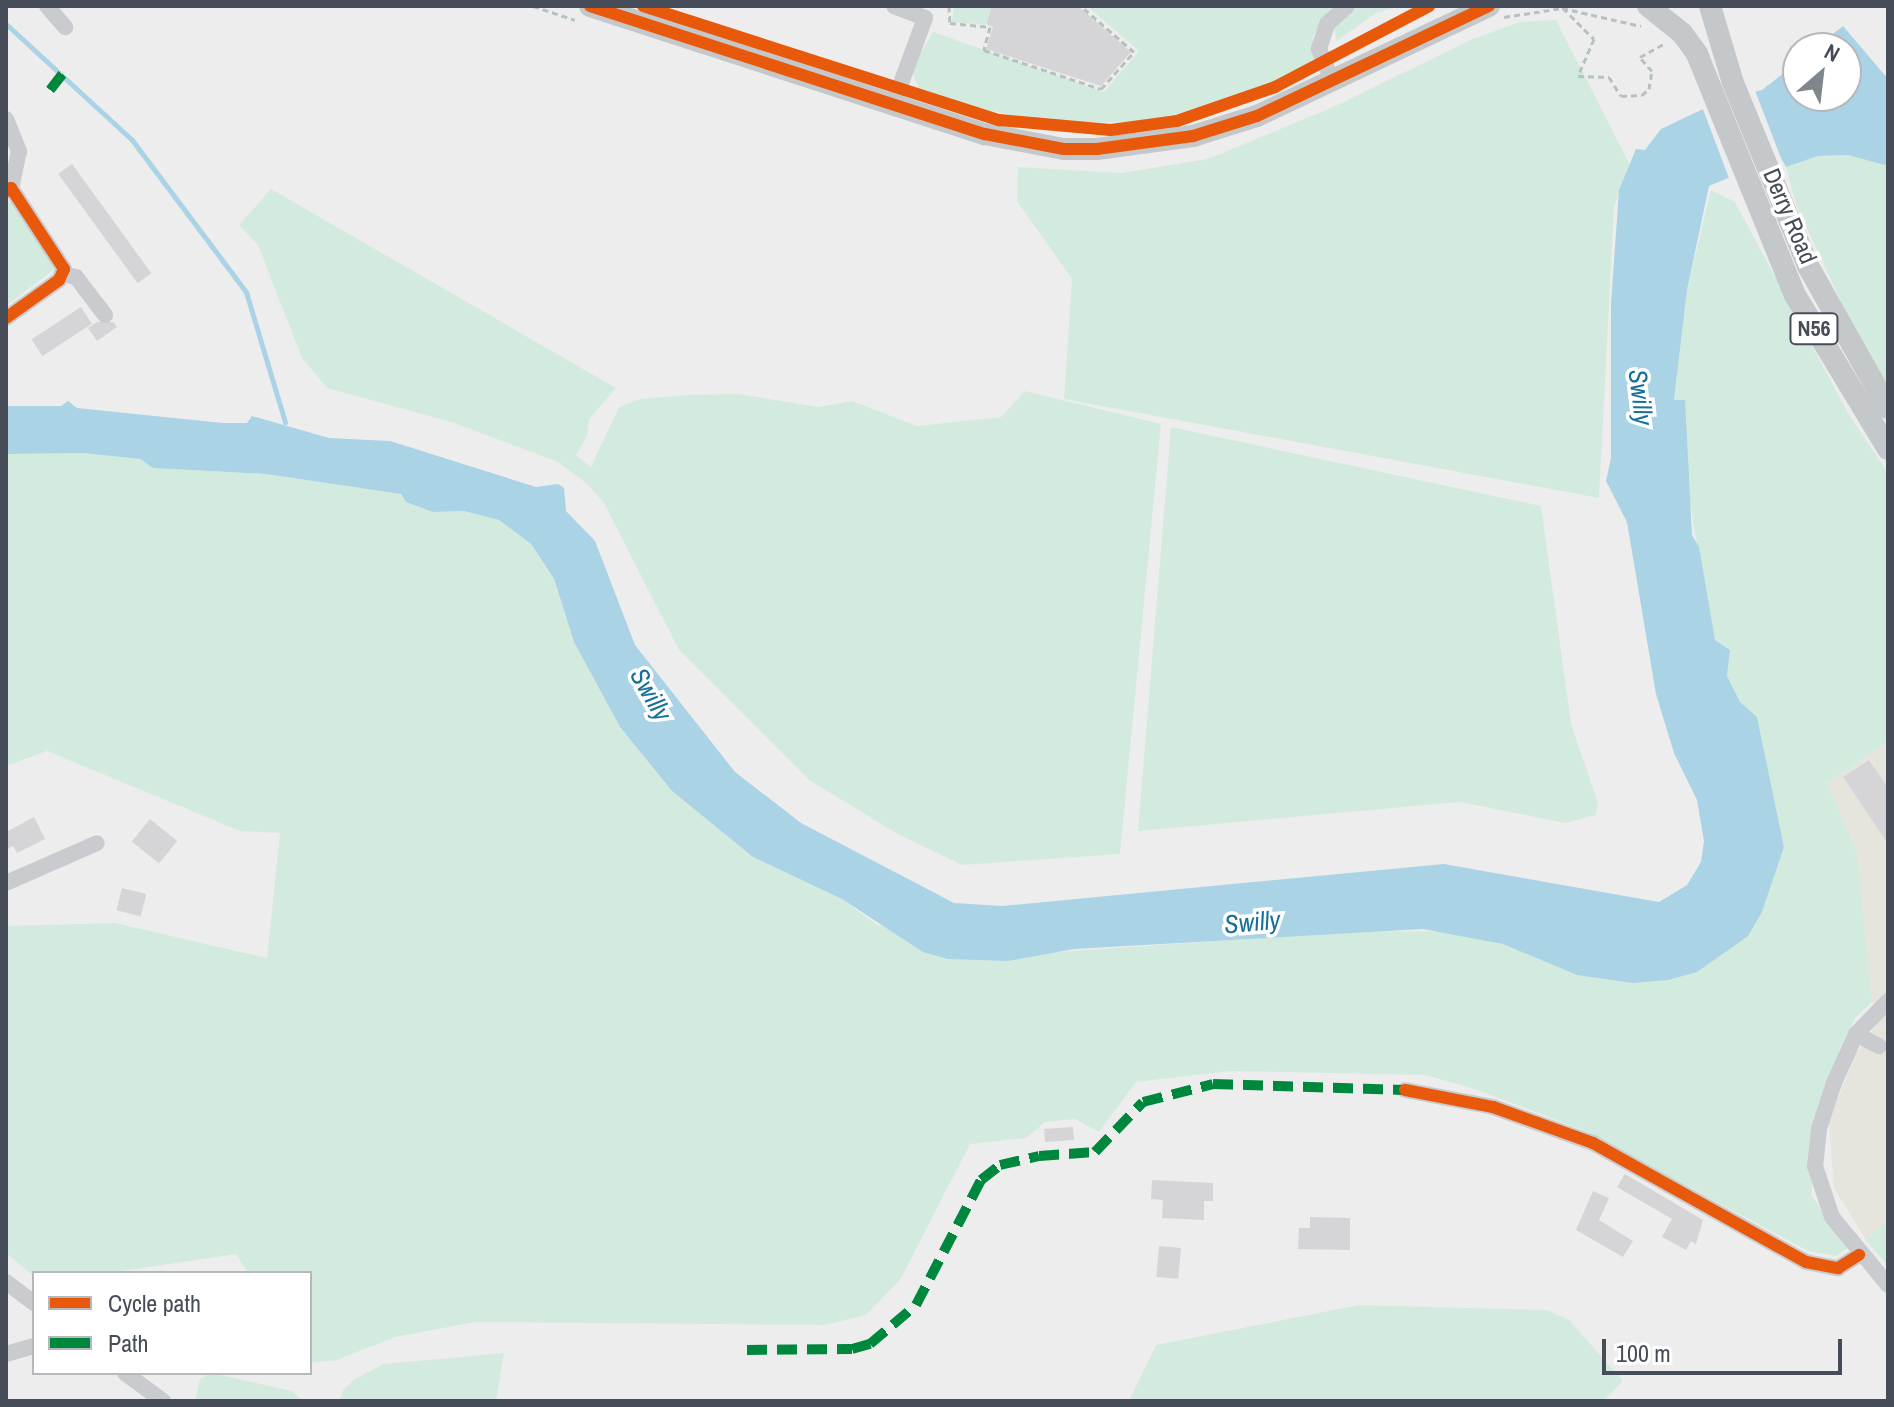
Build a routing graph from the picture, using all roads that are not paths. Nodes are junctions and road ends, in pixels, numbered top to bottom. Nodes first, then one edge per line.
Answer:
1 (47, 6) edge
2 (894, 6) edge
3 (1347, 6) edge
4 (1710, 6) edge
5 (596, 12) edge
6 (1490, 14) edge
7 (1648, 17) edge
8 (65, 27) dead end
9 (1332, 81) junction
10 (1723, 87) junction
11 (893, 105) junction
12 (6, 119) edge
13 (9, 190) edge
14 (63, 274) junction
15 (105, 315) dead end
16 (6, 318) edge
17 (1888, 408) edge
18 (1888, 449) edge
19 (97, 843) dead end
20 (6, 883) edge
21 (1888, 1001) edge
22 (1856, 1034) junction
23 (1879, 1046) dead end
24 (1405, 1090) dead end
25 (1859, 1255) junction
26 (6, 1282) edge
27 (1888, 1285) edge
28 (32, 1302) edge
29 (32, 1347) edge
30 (6, 1354) edge
31 (128, 1375) edge
32 (163, 1401) edge

1 - 8 street
2 - 11 street
3 - 9 street
4 - 10 main road, Derry Road / N56
5 - 11 main road
6 - 9 main road
7 - 10 main road, Derry Road / N56
9 - 11 main road
10 - 17 main road, Derry Road / N56
10 - 18 main road, Derry Road / N56
12 - 13 street
13 - 14 street
14 - 15 street
14 - 16 street
19 - 20 street
21 - 22 street
22 - 23 street
22 - 25 street
24 - 25 street
25 - 27 street
26 - 28 street
29 - 30 street
31 - 32 street

